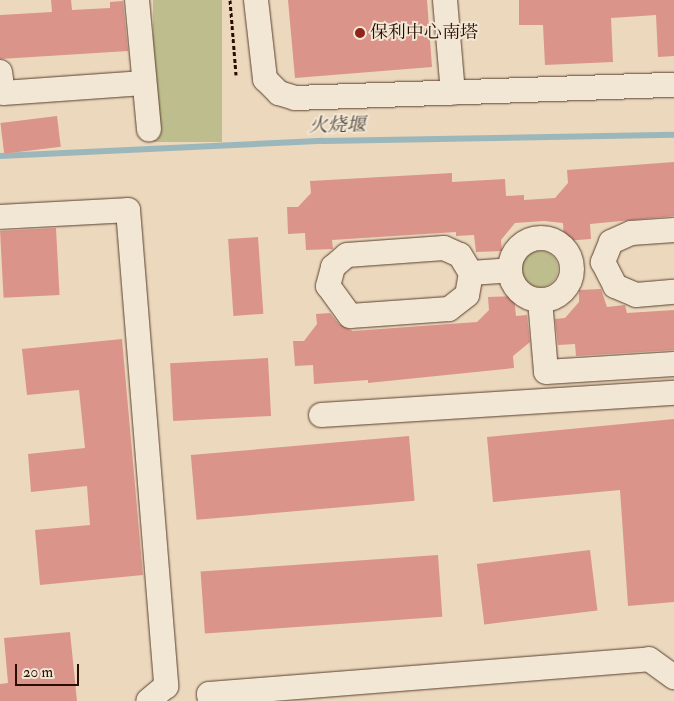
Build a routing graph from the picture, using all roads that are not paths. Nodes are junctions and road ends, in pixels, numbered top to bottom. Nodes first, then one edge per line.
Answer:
1 (137, 0) edge
2 (256, 0) edge
3 (445, 0) edge
4 (0, 72) edge
5 (144, 83) junction
6 (674, 85) edge
7 (453, 93) junction
8 (149, 129) dead end
9 (0, 217) edge
10 (674, 230) edge
11 (603, 262) junction
12 (571, 264) junction
13 (510, 270) junction
14 (471, 273) junction
15 (674, 292) edge
16 (540, 300) junction
17 (674, 364) edge
18 (674, 393) edge
19 (321, 415) dead end
20 (674, 677) edge
21 (148, 701) edge
22 (210, 701) edge

1 - 5 street
2 - 7 street
3 - 7 street
4 - 5 street
5 - 8 street
6 - 7 street
9 - 21 street
10 - 11 street
11 - 12 street
11 - 15 street
12 - 13 street
12 - 16 street
13 - 14 street
13 - 16 street
14 - 14 street
16 - 17 street
18 - 19 street
20 - 22 street

